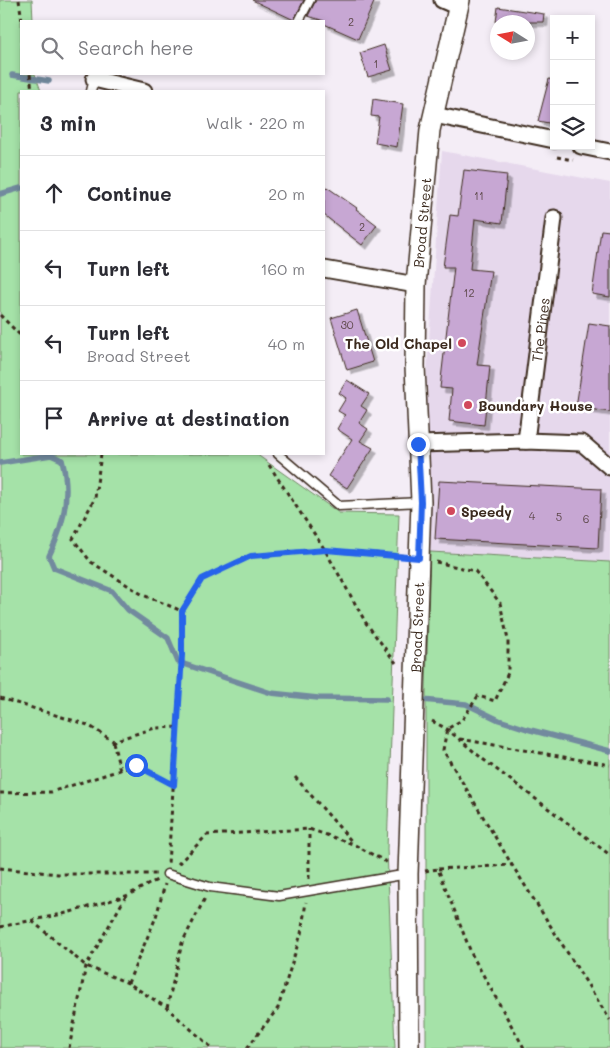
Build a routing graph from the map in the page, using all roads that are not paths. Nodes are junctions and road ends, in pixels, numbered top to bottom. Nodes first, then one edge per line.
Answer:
1 (310, 0) edge
2 (453, 2) edge
3 (300, 20) edge
4 (93, 85) edge
5 (136, 90) edge
6 (434, 115) junction
7 (550, 139) edge
8 (595, 149) edge
9 (610, 152) edge
10 (554, 218) dead end
11 (325, 269) edge
12 (416, 285) junction
13 (526, 441) junction
14 (418, 444) junction
15 (279, 455) edge
16 (610, 467) edge
17 (421, 502) junction
18 (167, 874) road end
19 (408, 874) junction
20 (409, 1048) edge

1 - 3 lane
2 - 6 street, Broad Street
4 - 5 street
6 - 7 street
6 - 12 street, Broad Street
8 - 9 street
10 - 13 street, The Pines
11 - 12 street
12 - 14 street, Broad Street
13 - 14 street
13 - 16 street
14 - 17 street, Broad Street
15 - 17 lane
17 - 19 street, Broad Street
18 - 19 lane
19 - 20 street, Broad Street

